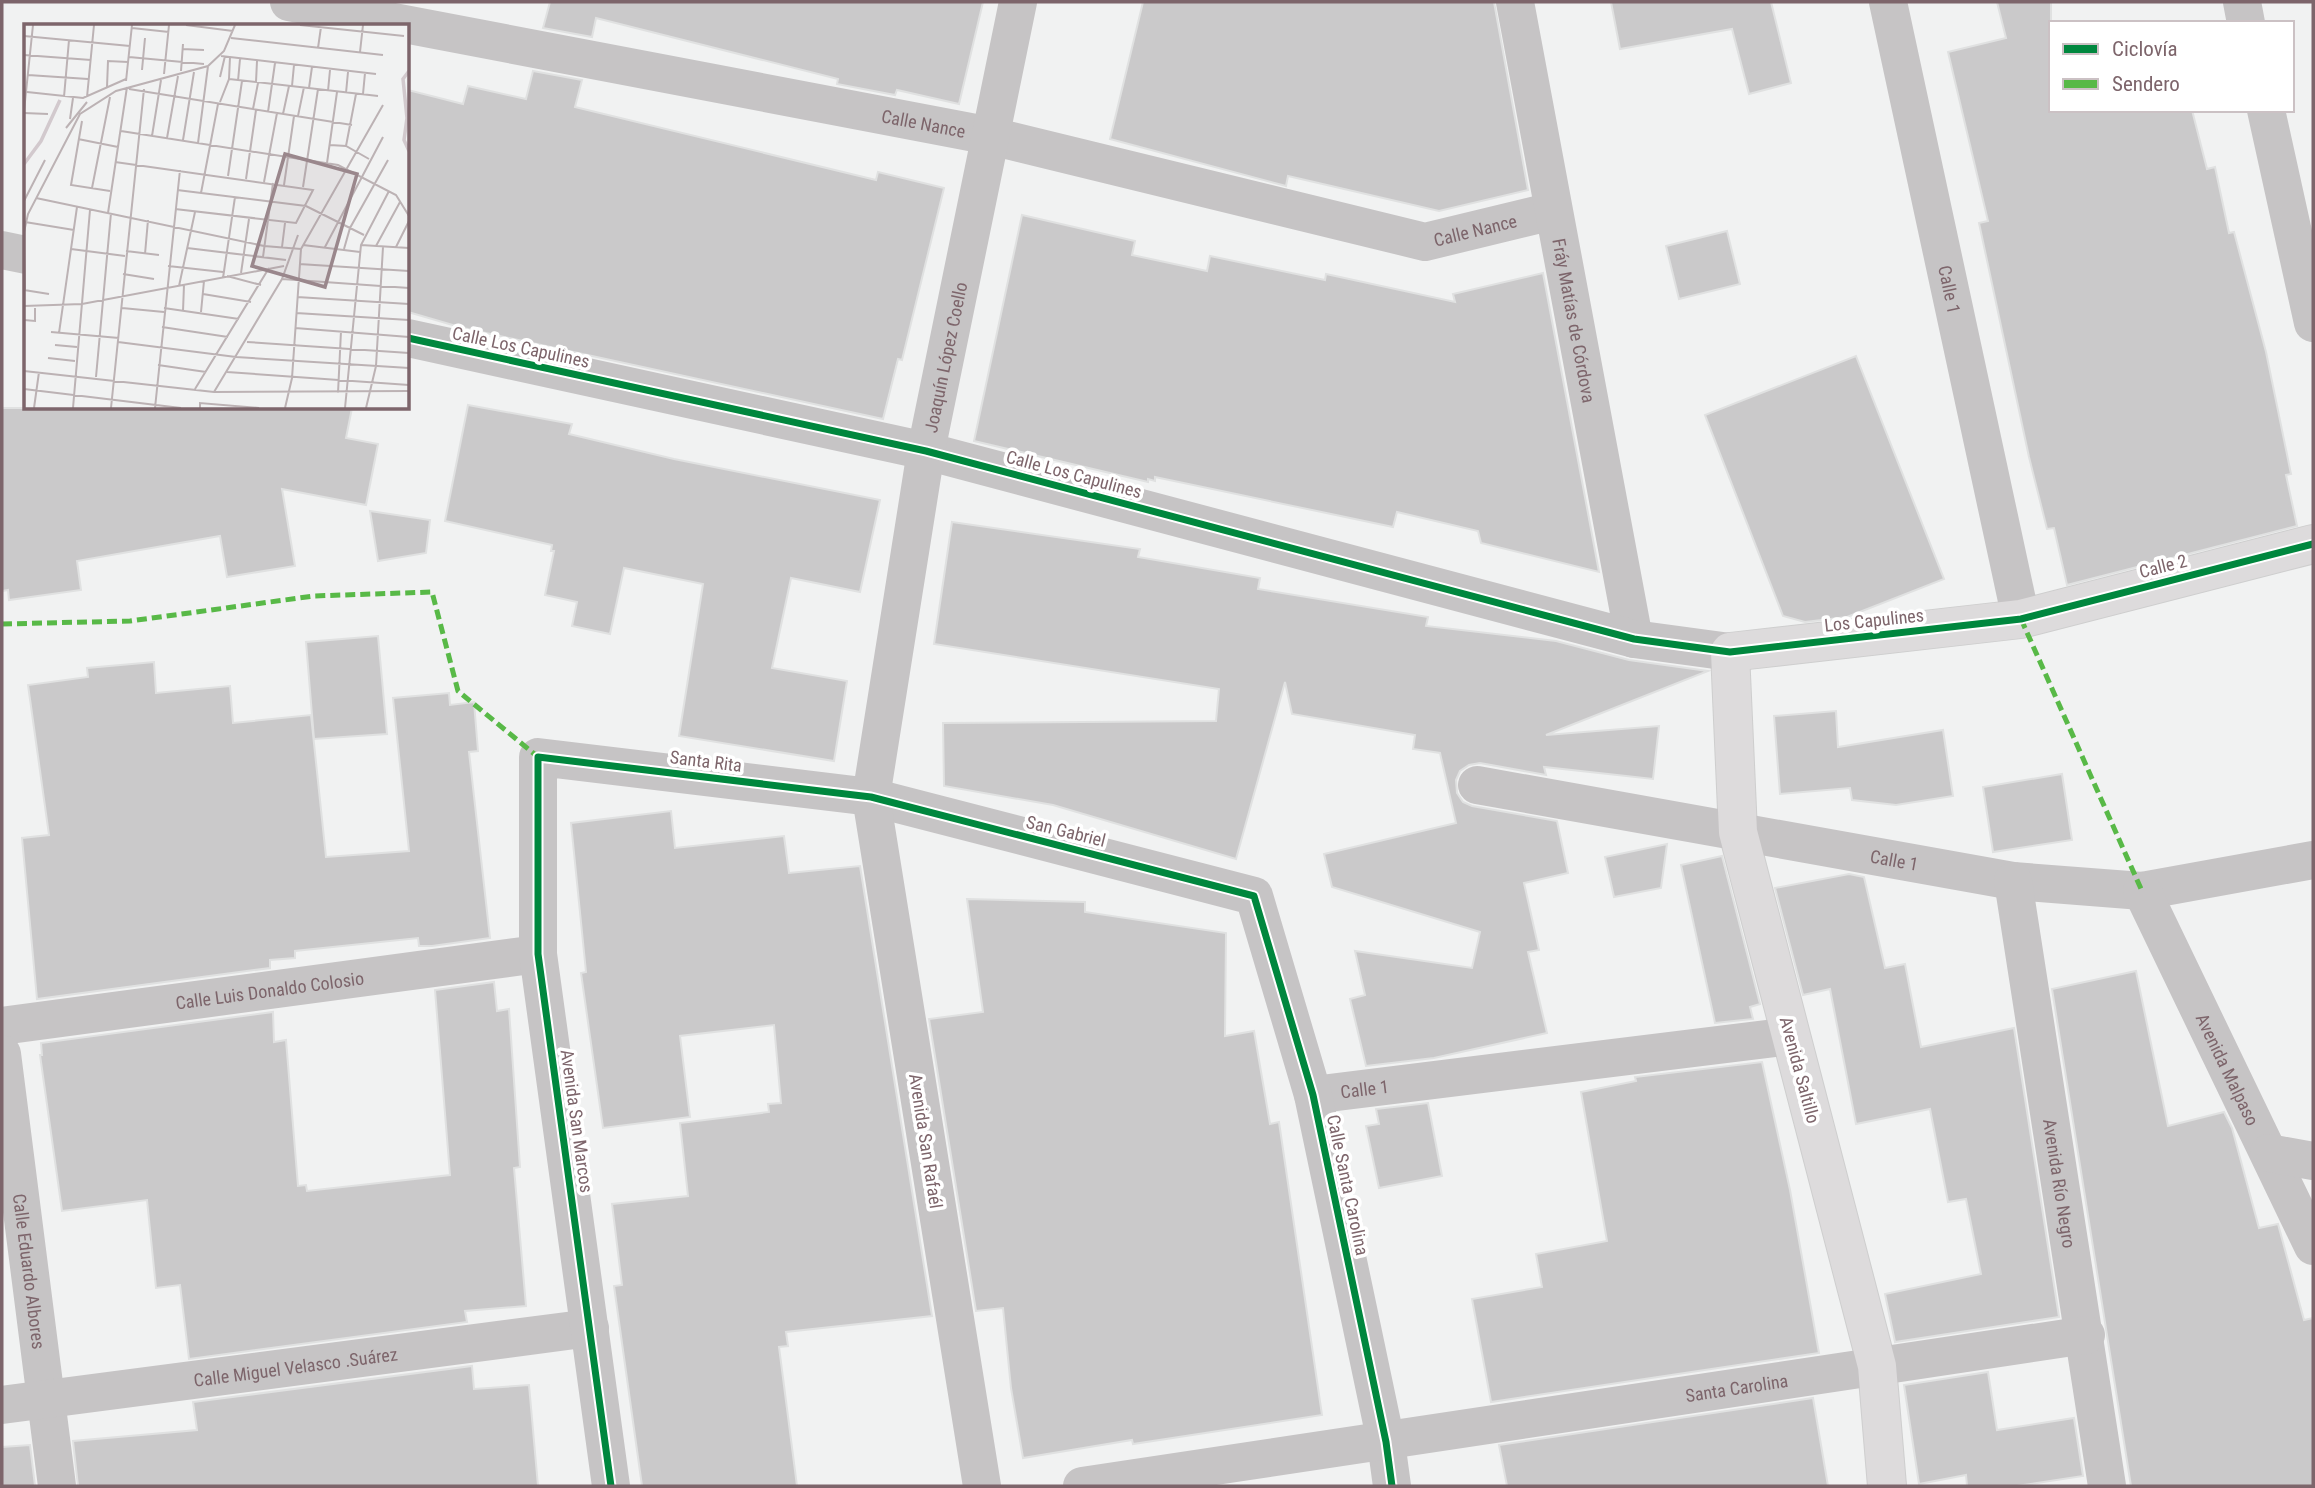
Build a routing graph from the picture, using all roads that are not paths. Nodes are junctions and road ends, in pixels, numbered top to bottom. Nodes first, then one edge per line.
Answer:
1 (289, 2) edge
2 (1018, 2) edge
3 (1515, 2) edge
4 (1888, 2) edge
5 (2242, 2) edge
6 (2246, 21) edge
7 (404, 24) edge
8 (410, 25) edge
9 (2266, 112) edge
10 (991, 136) junction
11 (1553, 211) junction
12 (2, 250) edge
13 (24, 255) edge
14 (2313, 323) edge
15 (410, 338) edge
16 (926, 451) junction
17 (2313, 544) edge
18 (2021, 619) junction
19 (1634, 639) junction
20 (1730, 652) junction
21 (538, 757) joint
22 (1476, 785) dead end
23 (871, 797) junction
24 (1738, 832) junction
25 (2313, 860) edge
26 (2013, 881) junction
27 (2142, 891) junction
28 (1254, 896) joint
29 (538, 954) junction
30 (2, 1026) edge
31 (1791, 1036) junction
32 (2, 1054) edge
33 (1313, 1095) junction
34 (2269, 1153) junction
35 (2313, 1161) edge
36 (2313, 1246) edge
37 (590, 1328) junction
38 (2086, 1335) junction
39 (1877, 1366) junction
40 (46, 1399) junction
41 (2, 1405) edge
42 (1386, 1442) junction
43 (57, 1486) edge
44 (611, 1486) edge
45 (982, 1486) edge
46 (1082, 1486) edge
47 (1392, 1486) edge
48 (1886, 1486) edge
49 (2107, 1486) edge

1 - 7 street, Calle Nance
2 - 10 street, Joaquín López Coello
3 - 11 street, Fráy Matías de Córdova
4 - 18 street, Calle 1
5 - 6 street
8 - 10 street, Calle Nance
9 - 14 street
10 - 11 street, Calle Nance
10 - 16 street, Joaquín López Coello
11 - 19 street, Fráy Matías de Córdova
12 - 13 street
15 - 16 street, Calle Los Capulines
16 - 19 street, Calle Los Capulines
16 - 23 street, Joaquín López Coello
17 - 18 street, Calle 2
18 - 20 street, Los Capulines
19 - 20 street, Calle Los Capulines
20 - 24 street, Avenida Saltillo
21 - 23 street, Santa Rita
21 - 29 street, Avenida San Marcos
22 - 24 street, Calle 1
23 - 28 street, San Gabriel
23 - 45 street, Avenida San Rafaél
24 - 26 street, Calle 1
24 - 31 street, Avenida Saltillo
25 - 27 street, Calle 1
26 - 27 street, Calle 1
26 - 38 street, Avenida Río Negro
27 - 34 street, Avenida Malpaso
28 - 33 street, Calle Santa Carolina
29 - 30 street, Calle Luis Donaldo Colosio
29 - 37 street, Avenida San Marcos
31 - 33 street, Calle 1
31 - 39 street, Avenida Saltillo
32 - 40 street, Calle Eduardo Albores
33 - 42 street, Calle Santa Carolina
34 - 35 street
34 - 36 street, Avenida Malpaso
37 - 40 street, Calle Miguel Velasco .Suárez
37 - 44 street, Avenida San Marcos
38 - 39 street, Santa Carolina
38 - 49 street, Avenida Río Negro
39 - 42 street, Santa Carolina
39 - 48 street, Avenida Saltillo
40 - 41 street, Calle Miguel Velasco .Suárez
40 - 43 street, Calle Eduardo Albores
42 - 46 street
42 - 47 street, Calle Santa Carolina

